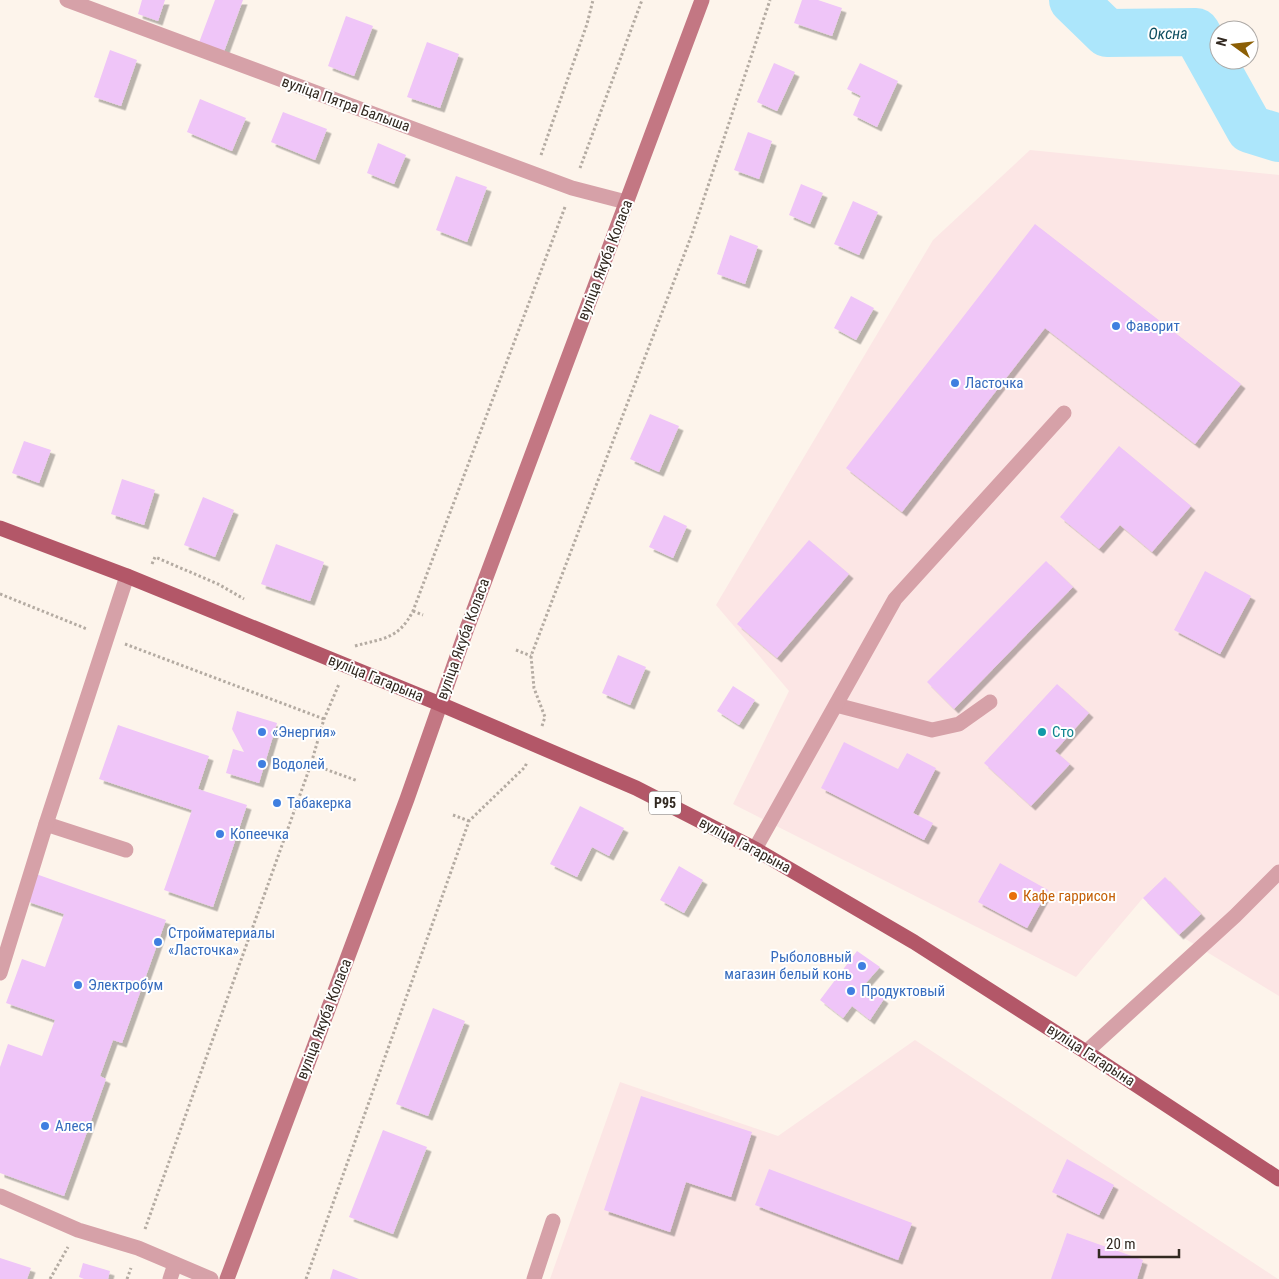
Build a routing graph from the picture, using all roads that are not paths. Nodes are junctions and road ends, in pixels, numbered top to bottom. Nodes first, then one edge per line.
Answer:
1 (67, 0) edge
2 (702, 0) edge
3 (626, 202) junction
4 (1064, 413) dead end
5 (0, 528) edge
6 (127, 576) junction
7 (990, 702) dead end
8 (440, 704) junction
9 (836, 705) junction
10 (46, 824) junction
11 (754, 849) junction
12 (126, 850) dead end
13 (1279, 872) edge
14 (0, 973) edge
15 (1086, 1052) junction
16 (1279, 1179) edge
17 (0, 1196) edge
18 (553, 1221) dead end
19 (175, 1264) junction
20 (170, 1279) edge
21 (211, 1279) edge
22 (227, 1279) edge
23 (534, 1279) edge

1 - 3 street, вуліца Пятра Балыша
2 - 3 main road, вуліца Якуба Коласа
3 - 8 main road, вуліца Якуба Коласа
4 - 9 street
5 - 6 main road, вуліца Гагарына / Р95
6 - 8 main road, вуліца Гагарына / Р95
6 - 10 street
7 - 9 street
8 - 11 main road, вуліца Гагарына / Р95
8 - 22 main road, вуліца Якуба Коласа
9 - 11 street
10 - 12 street
10 - 14 street
11 - 15 main road, вуліца Гагарына / Р95
13 - 15 street
15 - 16 main road, вуліца Гагарына / Р95
17 - 19 street
18 - 23 street
19 - 20 street
19 - 21 street

